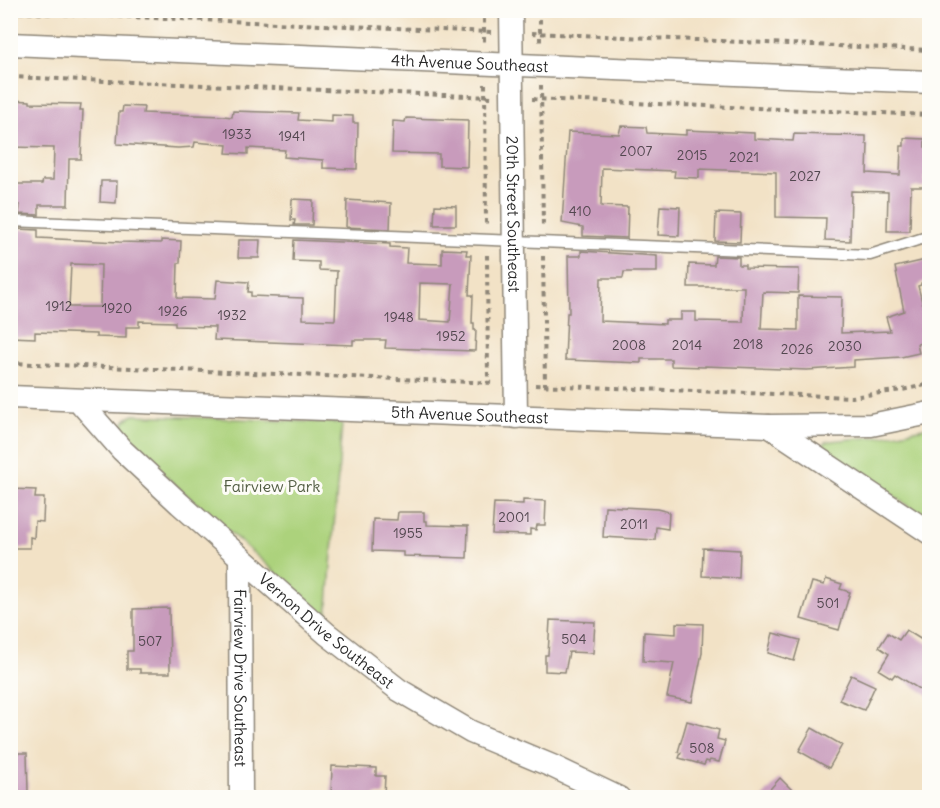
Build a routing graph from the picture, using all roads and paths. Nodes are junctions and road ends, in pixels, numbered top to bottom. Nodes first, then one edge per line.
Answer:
1 (484, 10) edge
2 (511, 10) edge
3 (540, 10) edge
4 (10, 12) edge
5 (484, 31) junction
6 (498, 32) dead end
7 (526, 33) dead end
8 (540, 34) junction
9 (10, 44) edge
10 (930, 50) edge
11 (484, 51) dead end
12 (540, 52) dead end
13 (511, 66) junction
14 (10, 77) edge
15 (930, 82) edge
16 (498, 98) dead end
17 (527, 99) dead end
18 (930, 115) edge
19 (10, 221) edge
20 (930, 236) edge
21 (513, 242) junction
22 (10, 363) edge
23 (501, 383) dead end
24 (531, 384) dead end
25 (930, 384) edge
26 (10, 397) edge
27 (79, 400) junction
28 (930, 413) edge
29 (516, 417) junction
30 (769, 426) junction
31 (930, 533) edge
32 (240, 558) junction
33 (241, 798) edge
34 (619, 798) edge

1 - 5 path
2 - 13 street, 20th Street Southeast
3 - 8 path
4 - 5 path
5 - 6 path
5 - 11 path
7 - 8 path
8 - 10 path
8 - 12 path
9 - 13 street, 4th Avenue Southeast
13 - 15 street, 4th Avenue Southeast
13 - 21 street, 20th Street Southeast
14 - 16 path
17 - 18 path
19 - 21 lane
20 - 21 lane
21 - 29 street, 20th Street Southeast
22 - 23 path
24 - 25 path
26 - 27 street, 5th Avenue Southeast
27 - 29 street, 5th Avenue Southeast
27 - 32 street, Vernon Drive Southeast
28 - 30 street, 5th Avenue Southeast
29 - 30 street, 5th Avenue Southeast
30 - 31 street
32 - 33 street, Fairview Drive Southeast
32 - 34 street, Vernon Drive Southeast

